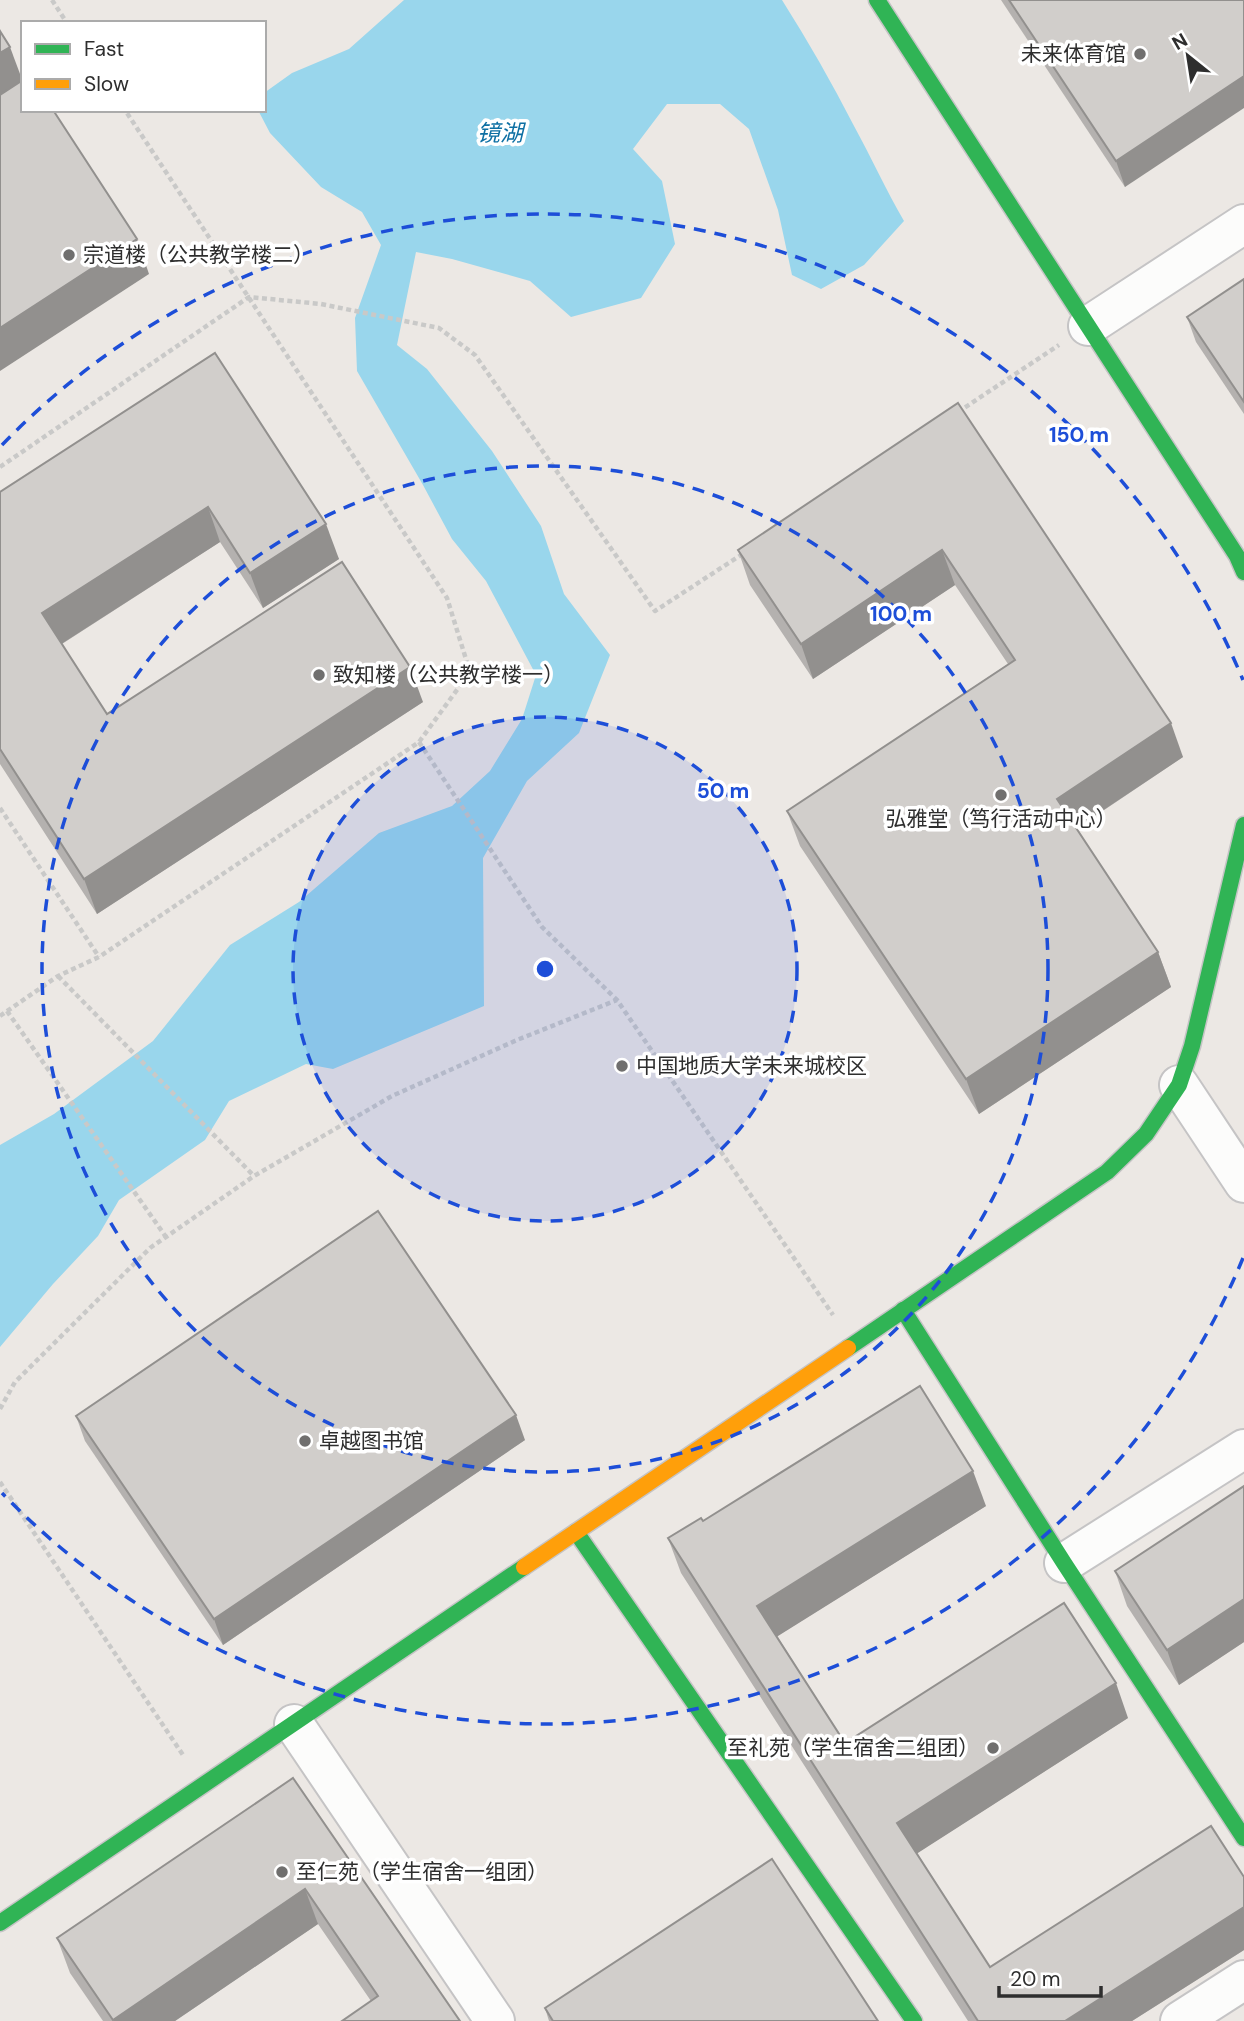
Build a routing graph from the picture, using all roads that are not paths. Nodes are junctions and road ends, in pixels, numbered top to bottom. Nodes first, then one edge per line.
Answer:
1 (877, 0) edge
2 (1244, 225) edge
3 (1088, 326) junction
4 (1244, 572) edge
5 (1244, 825) edge
6 (1178, 1085) junction
7 (1244, 1183) edge
8 (902, 1310) junction
9 (1244, 1450) edge
10 (576, 1532) junction
11 (1064, 1563) junction
12 (294, 1724) junction
13 (1244, 1838) edge
14 (0, 1923) edge
15 (1244, 1980) edge
16 (495, 2021) edge
17 (914, 2021) edge
18 (1180, 2021) edge

1 - 3 street
2 - 3 street
3 - 4 street
5 - 6 street
6 - 7 street
6 - 8 street
8 - 10 street
8 - 11 street
9 - 11 street
10 - 12 street
10 - 17 street
11 - 13 street
12 - 14 street
12 - 16 street
15 - 18 street

